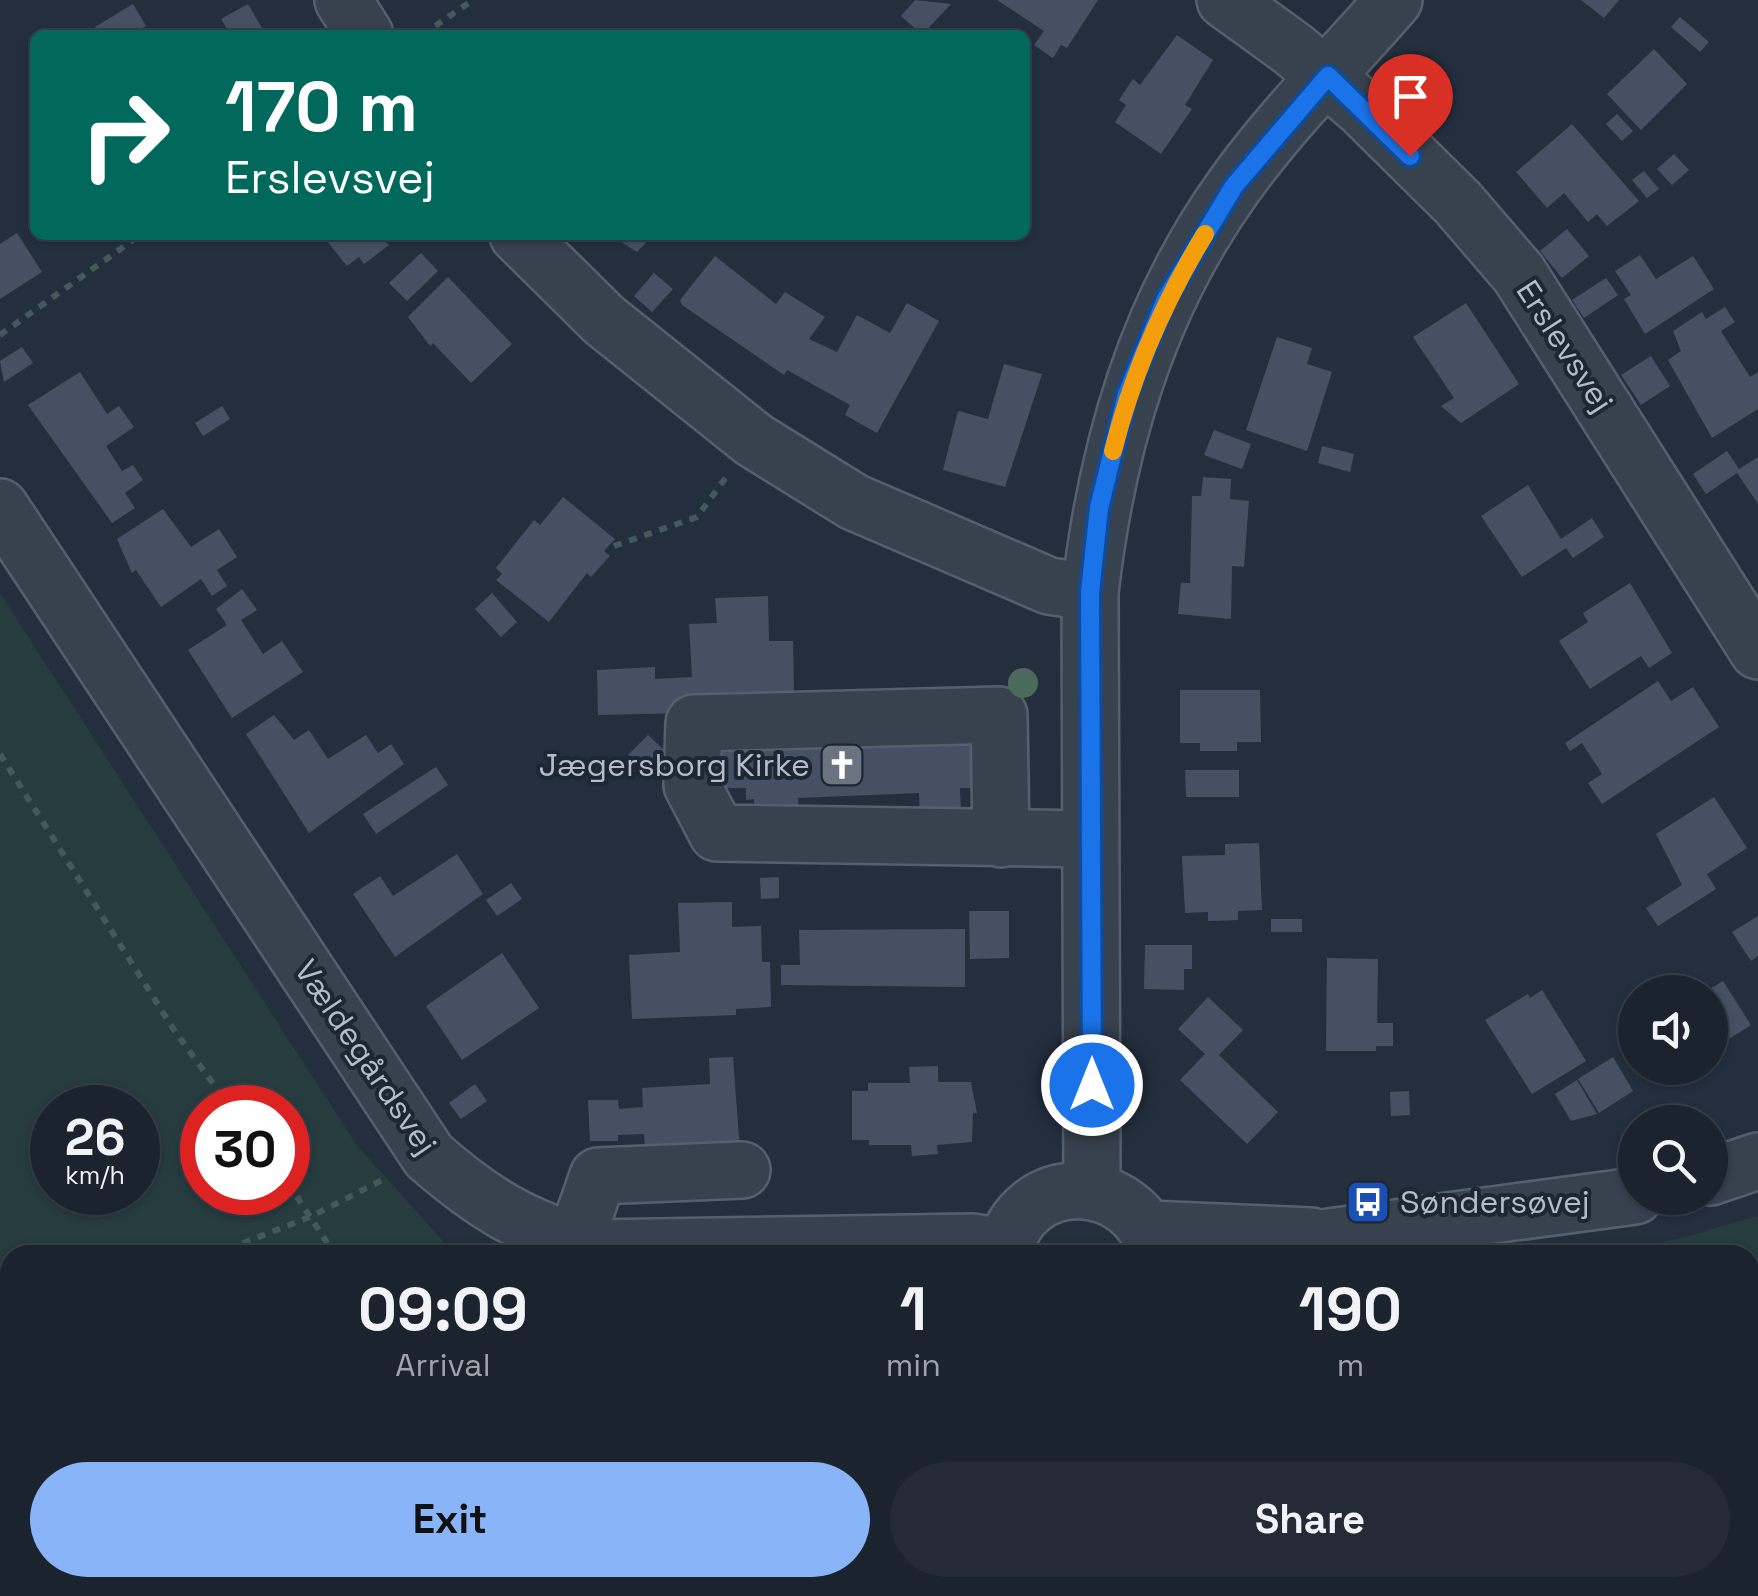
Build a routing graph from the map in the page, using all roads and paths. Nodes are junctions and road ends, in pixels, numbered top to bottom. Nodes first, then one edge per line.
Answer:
1 (344, 0) edge
2 (472, 0) edge
3 (1225, 0) edge
4 (1394, 0) edge
5 (363, 30) edge
6 (429, 30) edge
7 (1328, 76) junction
8 (133, 240) edge
9 (523, 240) edge
10 (0, 335) edge
11 (754, 440) junction
12 (0, 507) edge
13 (614, 546) dead end
14 (1090, 592) junction
15 (1758, 651) edge
16 (0, 754) edge
17 (1001, 838) junction
18 (1090, 839) junction
19 (215, 1085) edge
20 (429, 1156) junction
21 (1758, 1161) edge
22 (742, 1170) dead end
23 (1728, 1171) edge
24 (1092, 1191) junction
25 (1618, 1198) edge
26 (310, 1213) edge
27 (312, 1216) junction
28 (1329, 1237) junction
29 (575, 1242) junction
30 (1153, 1242) edge
31 (238, 1245) edge
32 (329, 1245) edge
33 (585, 1245) edge
34 (839, 1245) edge
35 (983, 1245) edge
36 (1007, 1245) edge
37 (1302, 1245) edge

1 - 5 street
2 - 6 path
3 - 7 street, Erslevsvej
4 - 7 street
7 - 14 street
7 - 15 street, Erslevsvej
8 - 10 path
9 - 11 street
11 - 13 path
11 - 14 street
12 - 20 street, Vældegårdsvej
14 - 18 street
16 - 19 path
17 - 17 street
17 - 18 street
18 - 24 street
20 - 27 path
20 - 29 street, Vældegårdsvej
21 - 23 street
22 - 29 street
24 - 30 street
24 - 36 street
25 - 28 street
26 - 27 path
27 - 31 path
27 - 32 path
28 - 30 street
28 - 37 street
29 - 33 street, Vældegårdsvej
34 - 35 street, Vældegårdsvej

